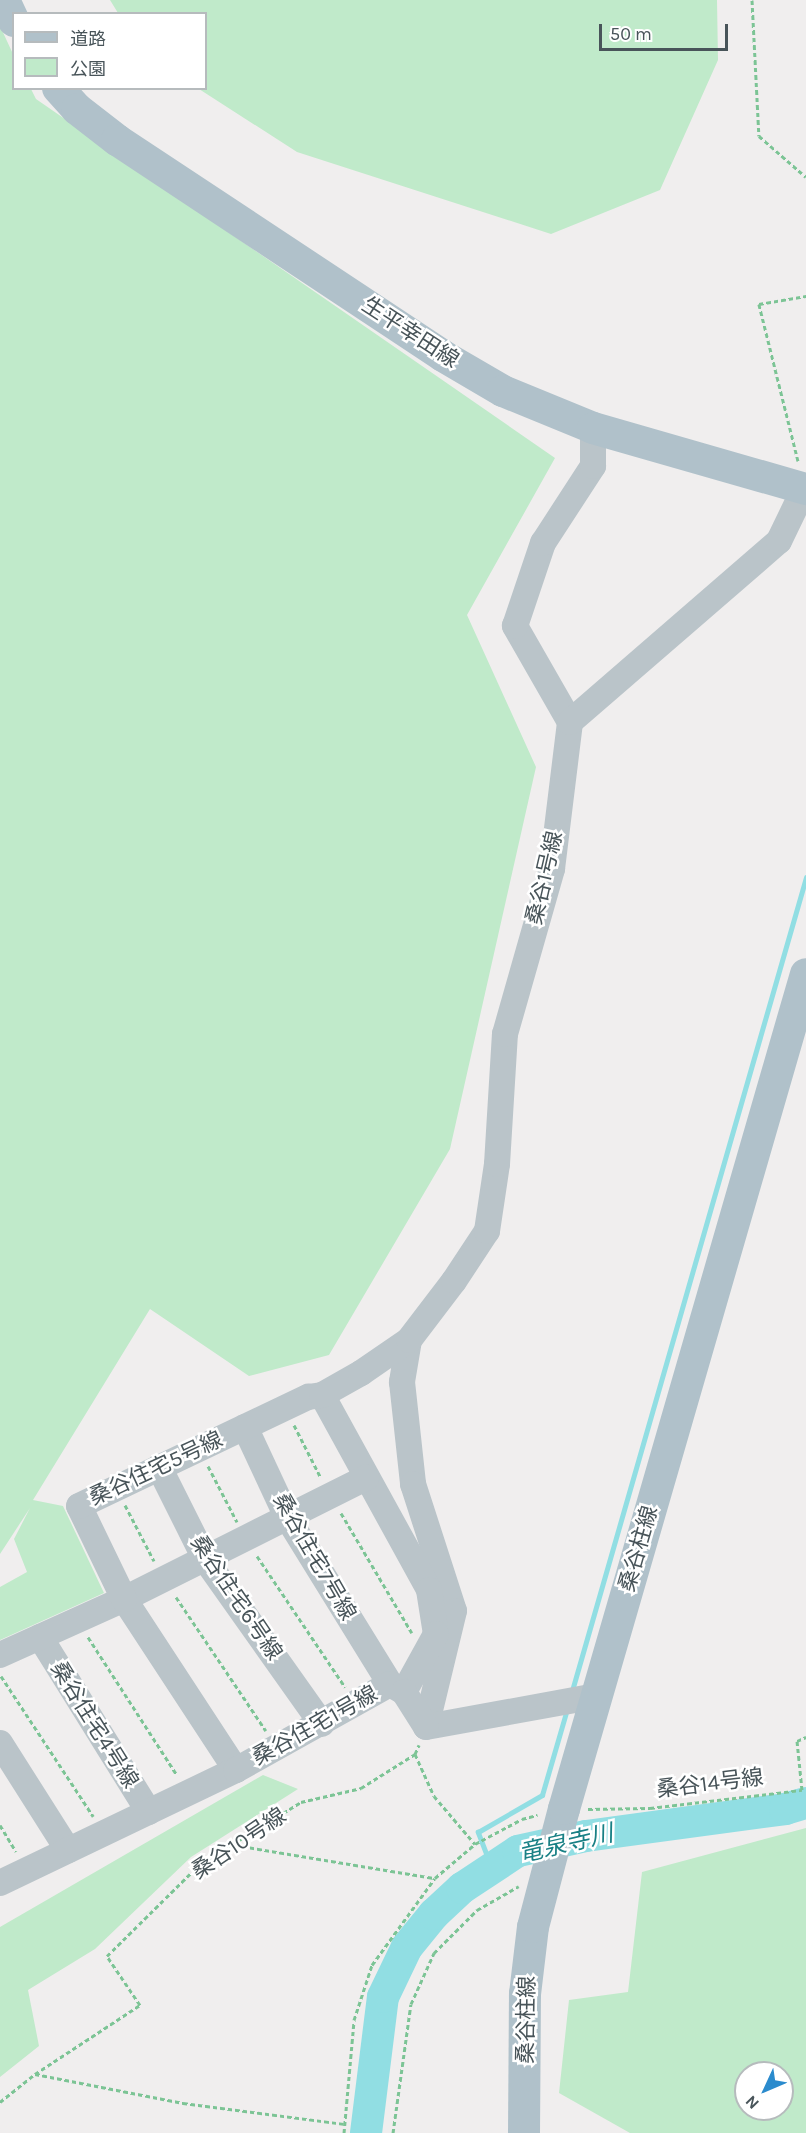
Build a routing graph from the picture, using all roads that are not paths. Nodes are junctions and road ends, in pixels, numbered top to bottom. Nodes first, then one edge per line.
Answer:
1 (4, 0) edge
2 (12, 17) edge
3 (60, 90) edge
4 (593, 428) junction
5 (805, 489) edge
6 (570, 722) junction
7 (806, 974) edge
8 (409, 1340) junction
9 (322, 1395) junction
10 (245, 1427) junction
11 (159, 1467) junction
12 (366, 1478) junction
13 (287, 1517) junction
14 (205, 1559) junction
15 (124, 1599) junction
16 (40, 1637) junction
17 (0, 1655) edge
18 (397, 1688) junction
19 (597, 1696) junction
20 (322, 1724) junction
21 (426, 1727) junction
22 (0, 1743) edge
23 (236, 1770) junction
24 (149, 1812) junction
25 (68, 1850) junction
26 (0, 1883) edge
27 (524, 2133) edge

1 - 2 main road
3 - 4 main road, 生平幸田線
4 - 5 main road, 生平幸田線
4 - 6 street
5 - 6 street
6 - 8 street, 桑谷1号線
7 - 19 main road, 桑谷柱線
8 - 9 street, 桑谷住宅5号線
8 - 21 street
9 - 10 street, 桑谷住宅5号線
9 - 12 street, 桑谷住宅1号線
10 - 11 street, 桑谷住宅5号線
10 - 13 street, 桑谷住宅7号線
11 - 14 street, 桑谷住宅6号線
11 - 15 street, 桑谷住宅5号線
12 - 13 street
12 - 18 street, 桑谷住宅1号線
13 - 14 street
13 - 18 street, 桑谷住宅7号線
14 - 15 street
14 - 20 street, 桑谷住宅6号線
15 - 16 street
15 - 23 street, 桑谷住宅5号線
16 - 17 street
16 - 24 street, 桑谷住宅4号線
18 - 20 street, 桑谷住宅1号線
18 - 21 street, 桑谷住宅7号線
19 - 21 street
19 - 27 main road, 桑谷柱線
20 - 23 street, 桑谷住宅1号線
22 - 25 street
23 - 24 street, 桑谷住宅1号線
24 - 25 street, 桑谷住宅1号線
25 - 26 street, 桑谷住宅1号線

